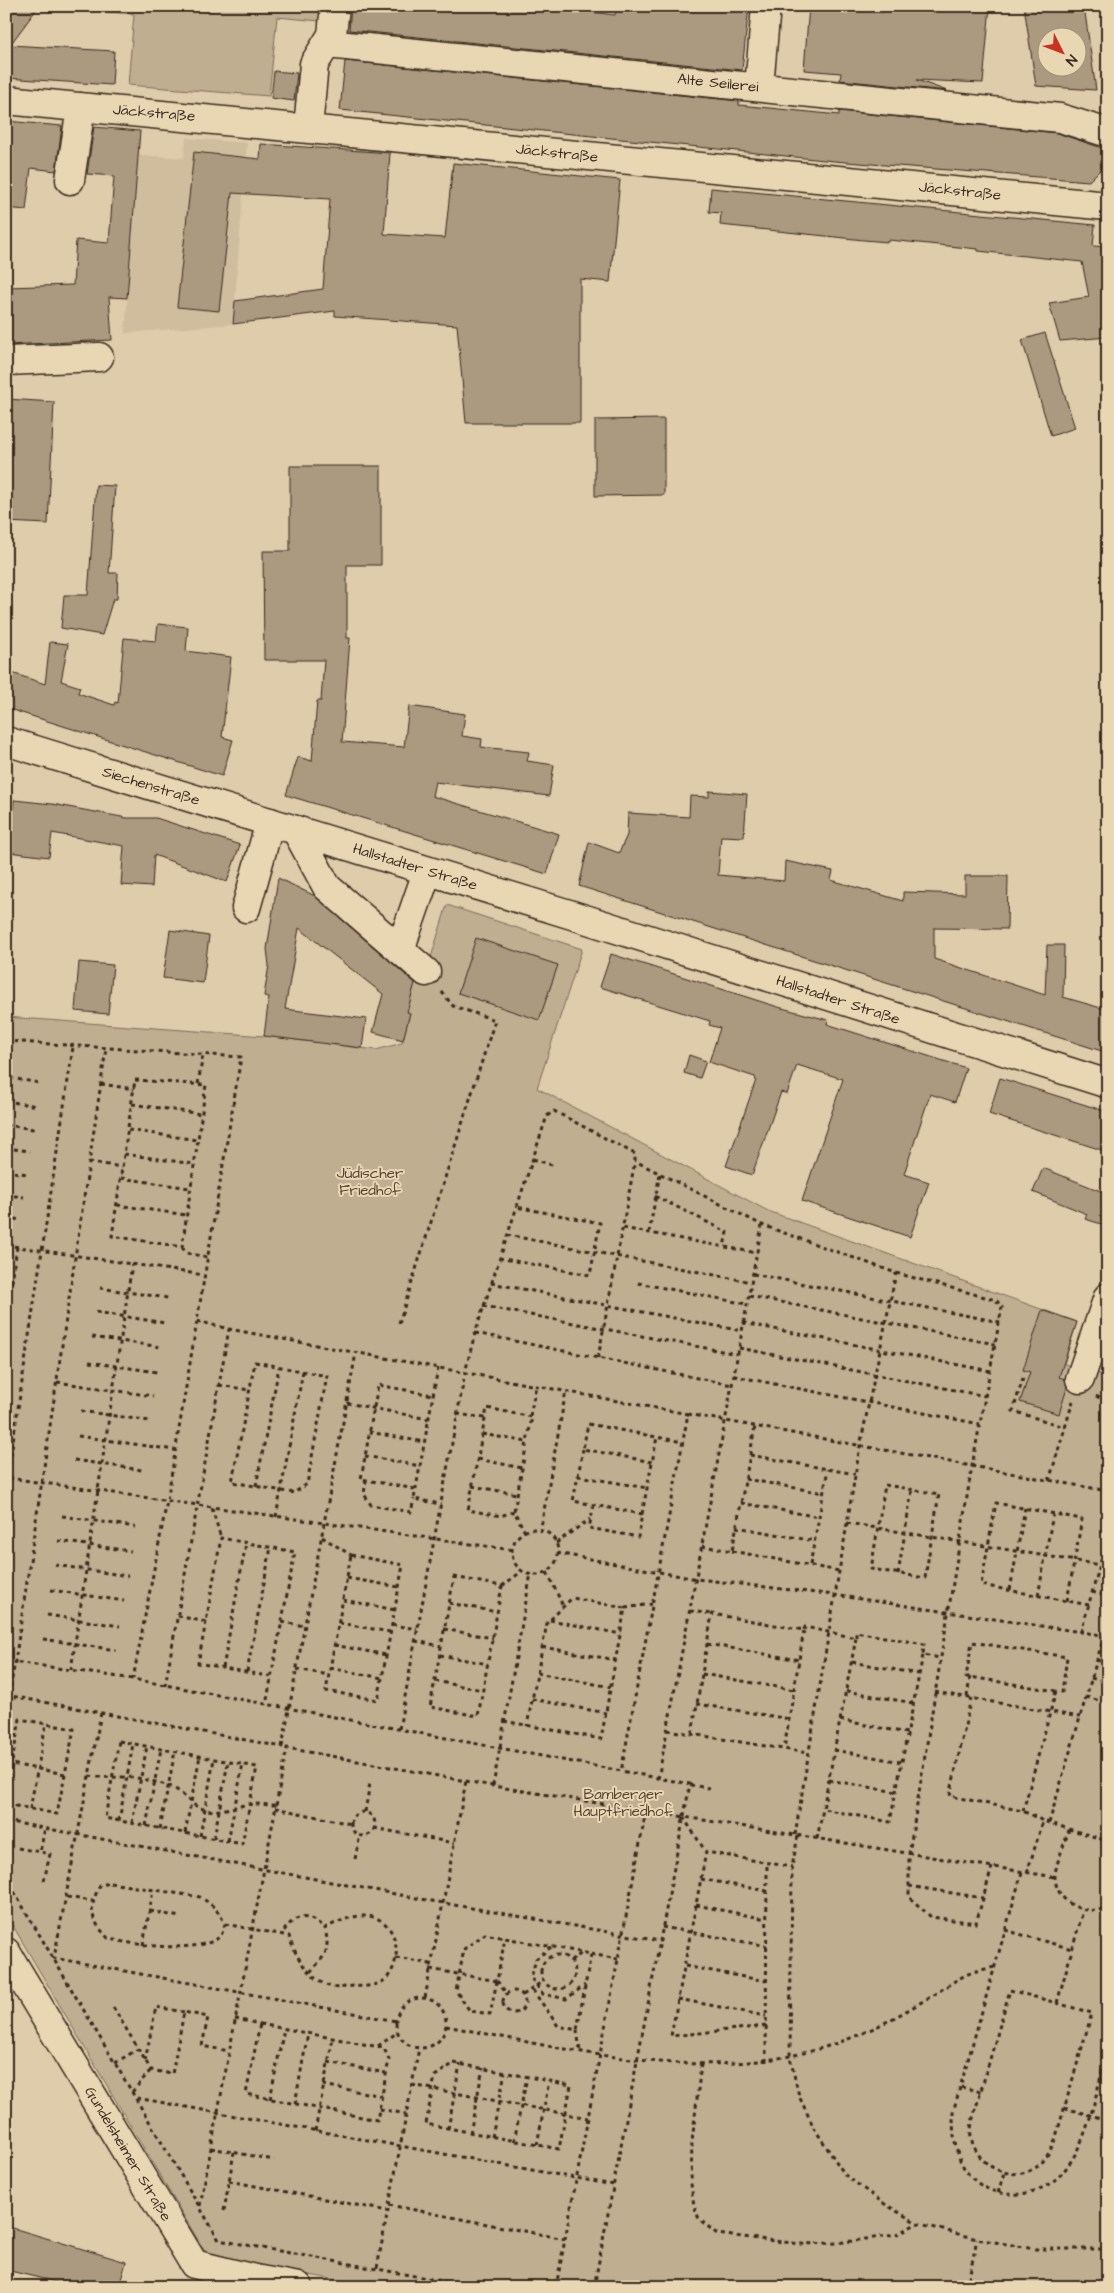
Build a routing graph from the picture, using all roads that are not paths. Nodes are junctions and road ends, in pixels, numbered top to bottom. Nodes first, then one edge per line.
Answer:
1 (335, 6) edge
2 (766, 6) edge
3 (327, 44) junction
4 (759, 87) junction
5 (6, 100) edge
6 (81, 107) junction
7 (308, 128) junction
8 (1108, 133) edge
9 (70, 180) dead end
10 (1108, 206) edge
11 (99, 358) dead end
12 (6, 361) edge
13 (6, 741) edge
14 (270, 822) junction
15 (296, 830) junction
16 (427, 872) junction
17 (246, 908) dead end
18 (400, 950) junction
19 (426, 972) road end
20 (1108, 1084) edge
21 (1108, 1297) edge
22 (1078, 1387) road end
23 (6, 1952) edge
24 (298, 2287) edge

1 - 3 street
2 - 4 street
3 - 4 street, Alte Seilerei
3 - 7 street
4 - 8 street, Alte Seilerei
5 - 6 street, Jäckstraße
6 - 7 street, Jäckstraße
6 - 9 street
7 - 10 street, Jäckstraße
11 - 12 street
13 - 14 street, Siechenstraße
14 - 15 street, Siechenstraße
14 - 17 street
15 - 16 street, Hallstadter Straße
15 - 18 street
16 - 18 street
16 - 20 street, Hallstadter Straße
18 - 19 street
21 - 22 street
23 - 24 street, Gundelsheimer Straße

